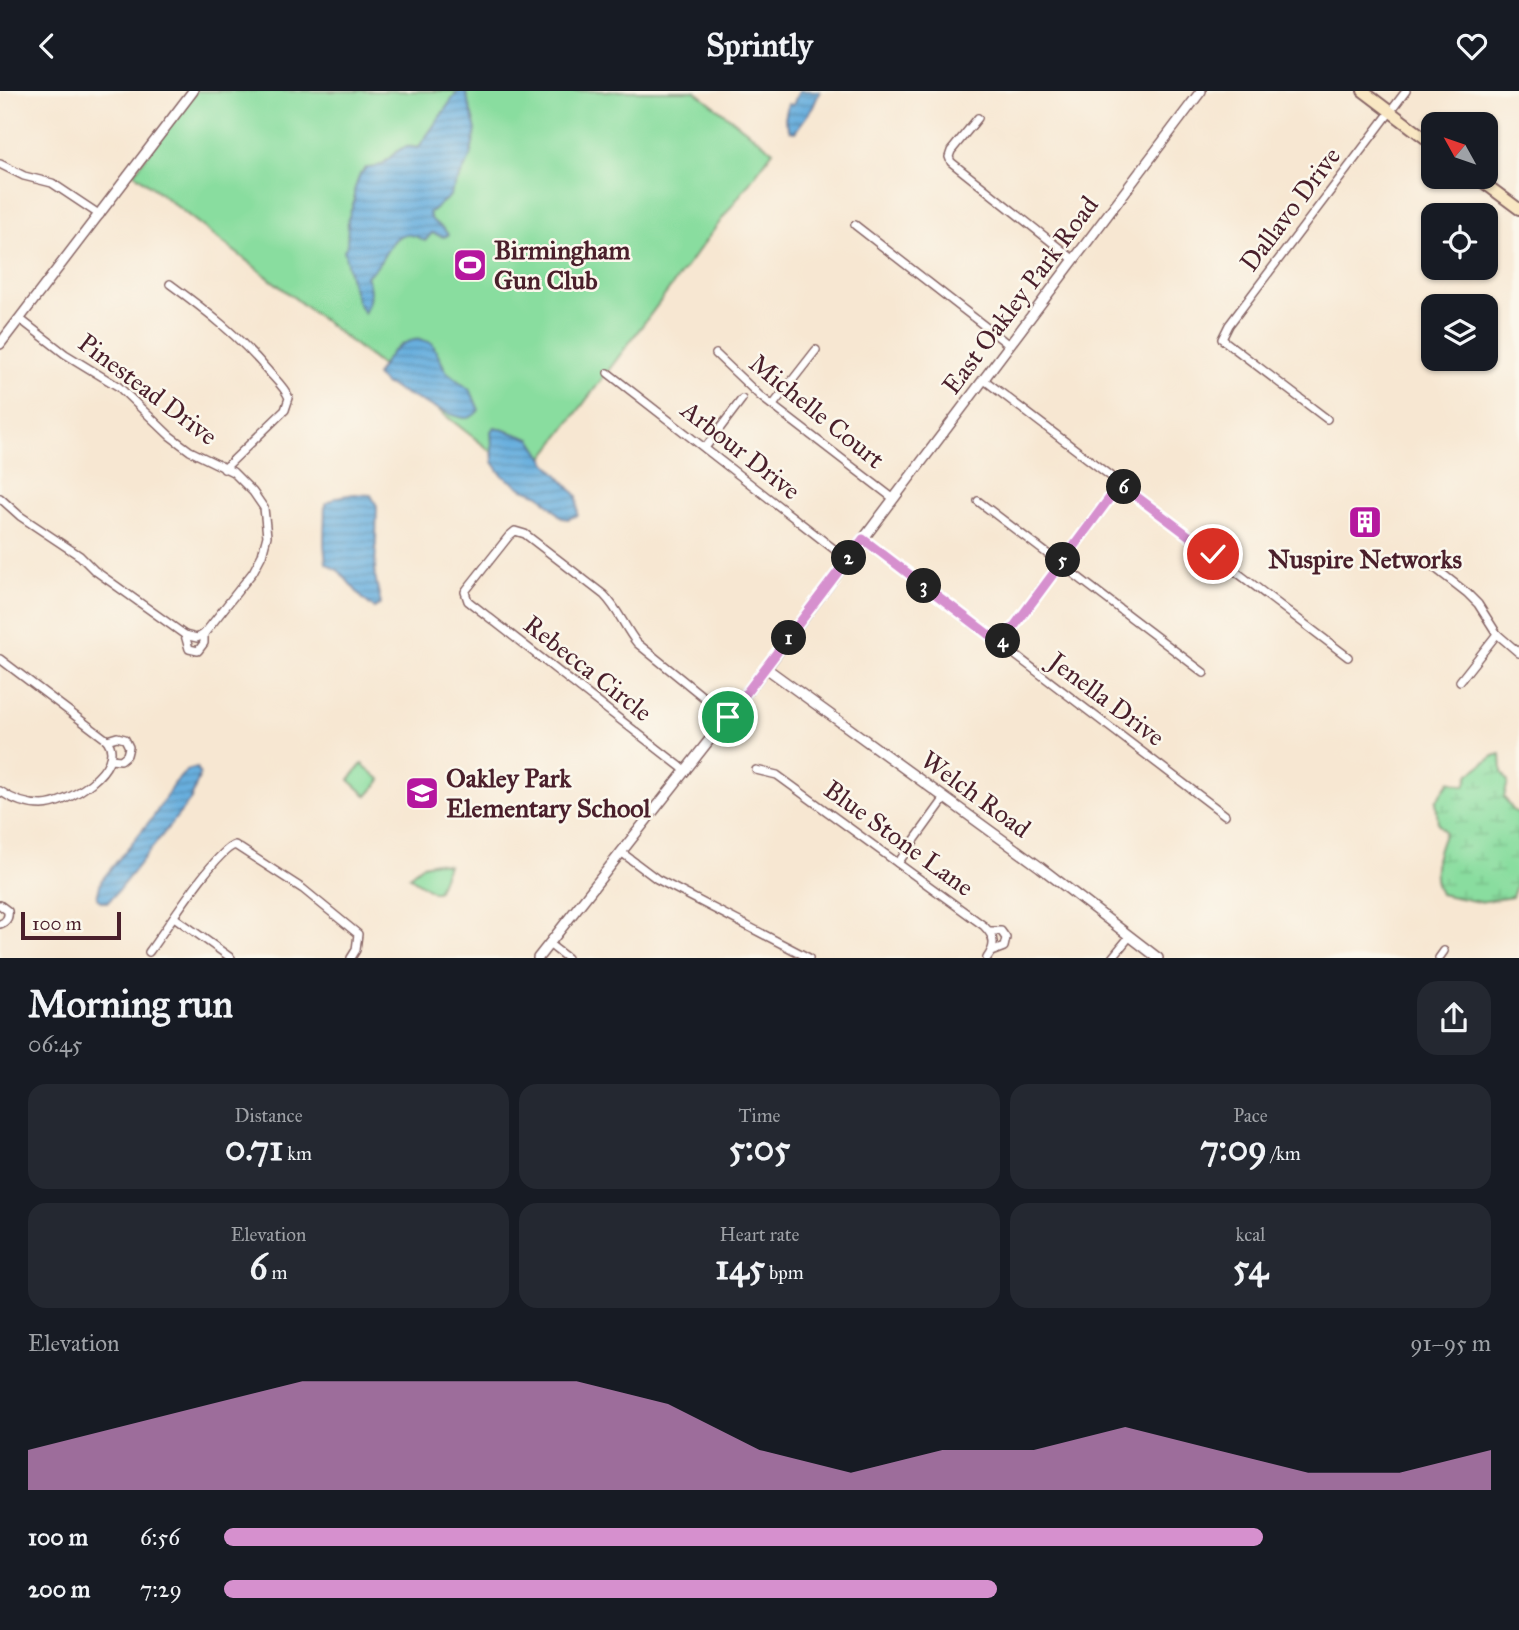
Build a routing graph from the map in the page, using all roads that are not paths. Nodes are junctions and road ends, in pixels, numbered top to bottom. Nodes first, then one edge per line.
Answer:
1 (193, 91) edge
2 (1195, 91) edge
3 (1201, 91) edge
4 (1363, 91) edge
5 (1406, 91) edge
6 (1390, 112) junction
7 (1181, 116) junction
8 (978, 118) dead end
9 (1421, 136) edge
10 (0, 164) edge
11 (1492, 189) edge
12 (1519, 209) edge
13 (100, 215) junction
14 (855, 225) dead end
15 (1073, 259) junction
16 (170, 284) dead end
17 (20, 319) junction
18 (0, 344) edge
19 (1009, 345) junction
20 (816, 350) dead end
21 (716, 354) dead end
22 (608, 373) dead end
23 (983, 379) junction
24 (742, 399) dead end
25 (773, 405) junction
26 (1327, 419) dead end
27 (705, 448) junction
28 (224, 468) junction
29 (1120, 484) junction
30 (0, 498) edge
31 (894, 499) junction
32 (978, 501) dead end
33 (863, 539) junction
34 (848, 560) junction
35 (1061, 564) junction
36 (1435, 568) dead end
37 (1497, 634) junction
38 (185, 635) junction
39 (202, 638) junction
40 (1001, 644) junction
41 (1519, 653) edge
42 (1348, 657) dead end
43 (0, 659) edge
44 (766, 668) junction
45 (1204, 673) dead end
46 (1460, 681) dead end
47 (728, 717) junction
48 (107, 740) junction
49 (110, 759) junction
50 (756, 770) dead end
51 (686, 771) junction
52 (0, 791) edge
53 (945, 798) junction
54 (1225, 815) dead end
55 (621, 852) junction
56 (898, 863) junction
57 (0, 905) edge
58 (174, 917) junction
59 (0, 924) edge
60 (989, 931) junction
61 (1130, 936) junction
62 (549, 944) junction
63 (149, 952) dead end
64 (989, 955) edge
65 (230, 958) edge
66 (351, 958) edge
67 (538, 958) edge
68 (567, 958) edge
69 (809, 958) edge
70 (1112, 958) edge
71 (1158, 958) edge

1 - 13 street
2 - 7 street, East Oakley Park Road
3 - 7 street, East Oakley Park Road
4 - 6 main road
5 - 6 street, Dallavo Drive
6 - 9 main road
6 - 26 street, Dallavo Drive
7 - 15 street, East Oakley Park Road
8 - 15 street
10 - 13 street
11 - 12 main road
13 - 17 street
14 - 19 street
15 - 19 street, East Oakley Park Road
16 - 28 street
17 - 18 street
17 - 28 street, Pinestead Drive
19 - 23 street, East Oakley Park Road
20 - 25 street
21 - 25 street, Michelle Court
22 - 27 street, Arbour Drive
23 - 29 street
23 - 31 street, East Oakley Park Road
24 - 27 street
25 - 31 street, Michelle Court
27 - 34 street, Arbour Drive
28 - 39 street, Pinestead Drive
29 - 35 street
29 - 42 street
30 - 38 street
31 - 33 street, East Oakley Park Road
32 - 35 street
33 - 34 street, East Oakley Park Road
33 - 40 street, Jenella Drive
34 - 44 street, East Oakley Park Road
35 - 40 street
35 - 45 street
36 - 37 street
37 - 41 street
37 - 46 street
38 - 39 street
38 - 39 street
40 - 54 street, Jenella Drive
43 - 48 street
44 - 47 street, East Oakley Park Road
44 - 53 street, Welch Road
47 - 51 street, East Oakley Park Road
47 - 51 street, Rebecca Circle
48 - 49 street
48 - 49 street
49 - 52 street
50 - 56 street, Blue Stone Lane
51 - 55 street, East Oakley Park Road
53 - 56 street
53 - 61 street, Welch Road
55 - 62 street, East Oakley Park Road
55 - 69 street
56 - 60 street, Blue Stone Lane
57 - 59 street
58 - 63 street
58 - 65 street
58 - 66 street
60 - 64 street, Blue Stone Lane
60 - 64 street
61 - 70 street
61 - 71 street, Welch Road
62 - 67 street, East Oakley Park Road
62 - 68 street

